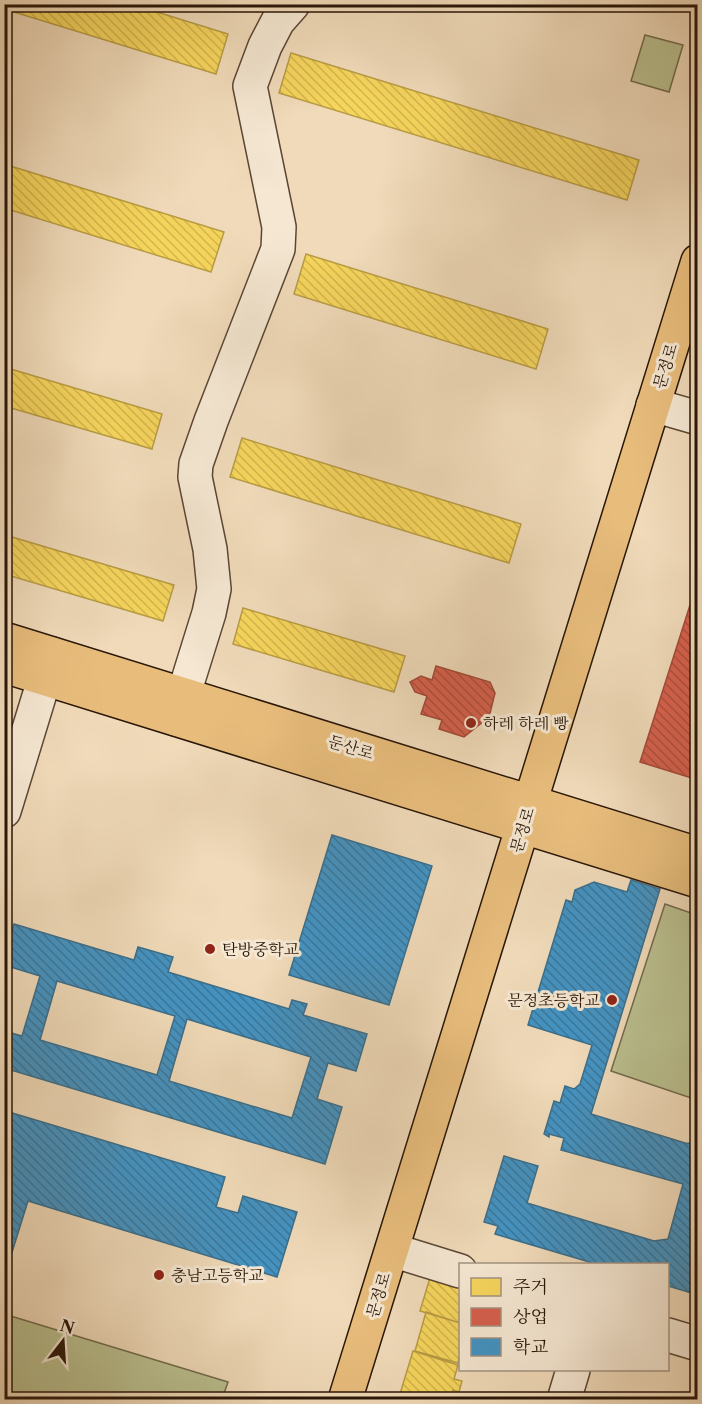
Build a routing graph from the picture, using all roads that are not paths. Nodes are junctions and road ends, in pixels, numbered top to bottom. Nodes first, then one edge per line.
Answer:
1 (293, 4) edge
2 (698, 261) edge
3 (653, 405) junction
4 (698, 418) edge
5 (4, 639) edge
6 (4, 666) edge
7 (49, 666) junction
8 (180, 707) junction
9 (4, 811) edge
10 (526, 814) junction
11 (698, 854) edge
12 (698, 880) edge
13 (392, 1250) junction
14 (459, 1271) edge
15 (669, 1335) edge
16 (698, 1344) edge
17 (573, 1371) edge
18 (345, 1400) edge
19 (564, 1400) edge

1 - 8 street
2 - 3 main road, 문정로
3 - 4 street
3 - 10 main road, 문정로
5 - 7 main road, 둔산로
6 - 7 main road, 둔산로
7 - 8 main road, 둔산로
7 - 9 street
8 - 10 main road, 둔산로
10 - 11 main road, 둔산로
10 - 12 main road, 둔산로
10 - 13 main road, 문정로
13 - 14 street
13 - 18 main road, 문정로
15 - 16 street
17 - 19 street

